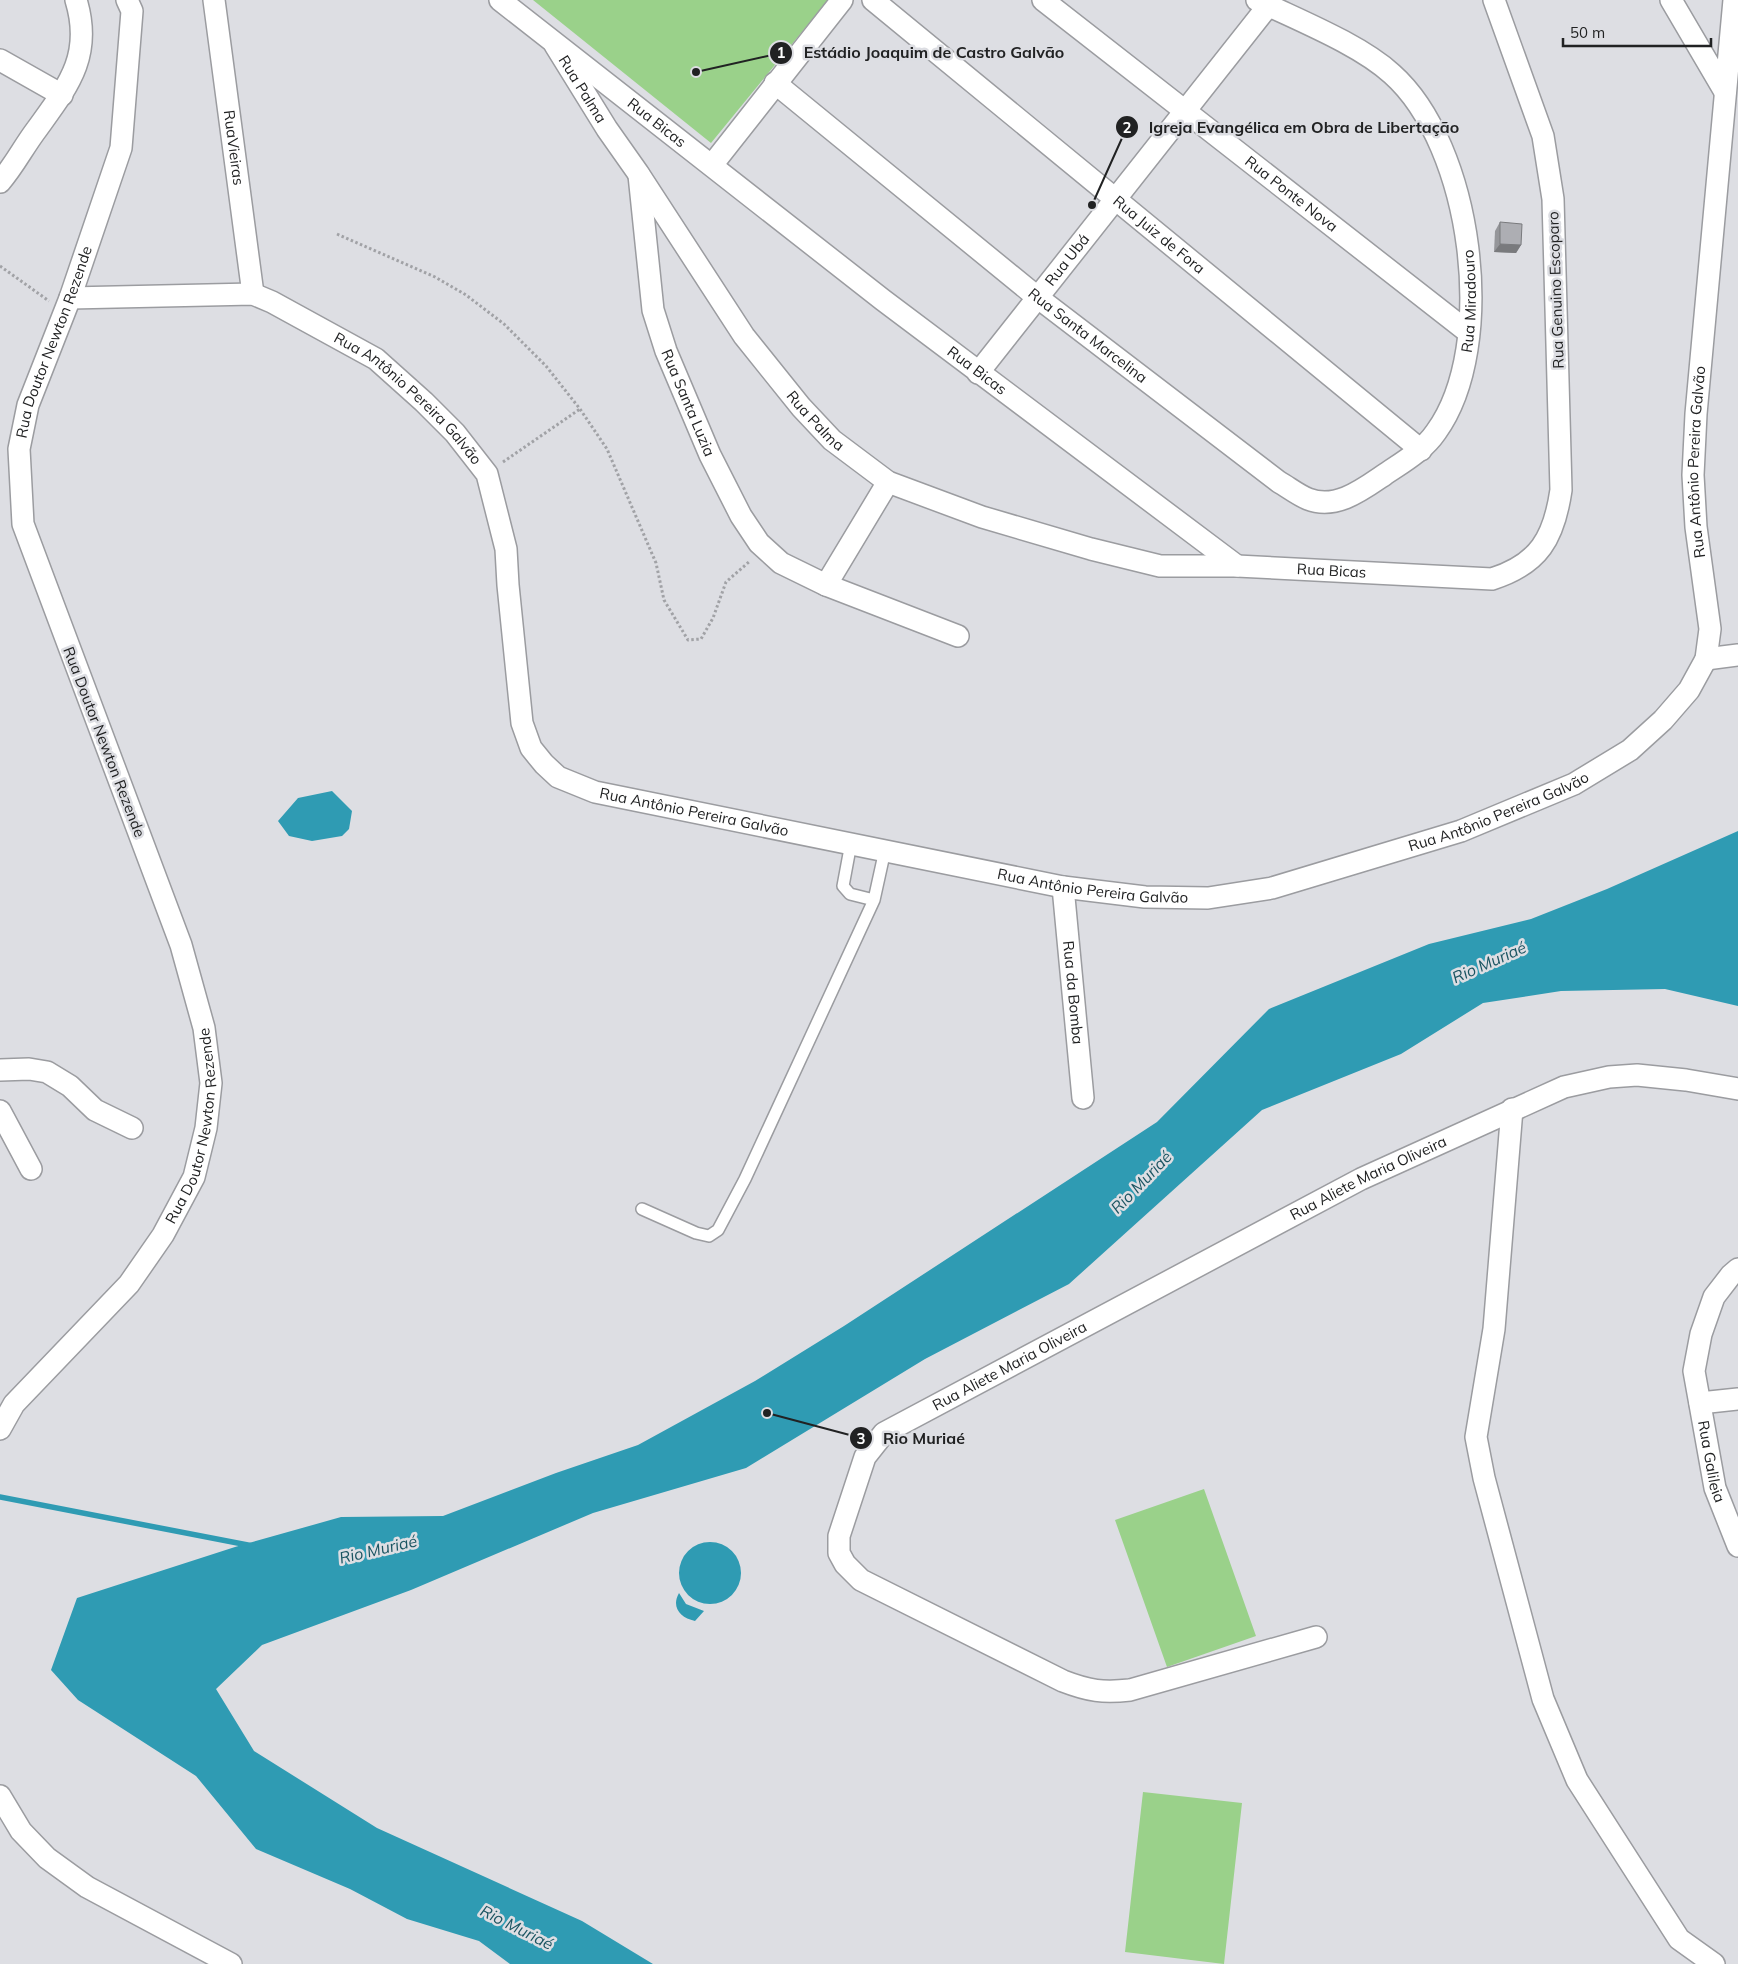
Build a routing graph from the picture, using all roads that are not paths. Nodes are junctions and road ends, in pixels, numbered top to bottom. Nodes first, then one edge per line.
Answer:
1 (76, 0) edge
2 (127, 0) edge
3 (214, 0) edge
4 (500, 0) edge
5 (842, 0) edge
6 (873, 0) edge
7 (1043, 0) edge
8 (1494, 0) edge
9 (1671, 0) edge
10 (1734, 0) edge
11 (1263, 3) edge
12 (555, 45) junction
13 (0, 60) edge
14 (775, 83) junction
15 (1725, 92) junction
16 (62, 95) junction
17 (1185, 111) junction
18 (712, 164) junction
19 (638, 173) junction
20 (0, 182) edge
21 (1115, 199) junction
22 (253, 294) junction
23 (1038, 297) junction
24 (67, 304) junction
25 (1468, 332) junction
26 (978, 373) junction
27 (1421, 450) junction
28 (888, 482) junction
29 (1236, 566) junction
30 (1513, 572) joint
31 (826, 585) junction
32 (958, 636) dead end
33 (1738, 655) edge
34 (1706, 659) junction
35 (851, 843) junction
36 (885, 850) junction
37 (1063, 886) junction
38 (874, 900) junction
39 (0, 1070) edge
40 (1738, 1089) edge
41 (1083, 1098) dead end
42 (1512, 1109) junction
43 (0, 1111) edge
44 (132, 1128) dead end
45 (31, 1169) dead end
46 (642, 1209) dead end
47 (1738, 1269) edge
48 (1738, 1399) edge
49 (7, 1402) edge
50 (1700, 1403) junction
51 (0, 1429) edge
52 (1738, 1546) edge
53 (1316, 1637) dead end
54 (0, 1796) edge
55 (231, 1964) edge
56 (1714, 1964) edge

1 - 16 street
2 - 24 street, Rua Doutor Newton Rezende
3 - 22 street, RuaVieiras
4 - 12 street, Rua Bicas
5 - 14 street
6 - 21 street, Rua Juiz de Fora
7 - 17 street, Rua Ponte Nova
8 - 30 street, Rua Genuino Escoparo
9 - 15 street
10 - 15 street, Rua Antônio Pereira Galvão
11 - 17 street, Rua Ubá
11 - 25 street, Rua Miradouro
12 - 18 street, Rua Bicas
12 - 19 street, Rua Palma
13 - 16 street
14 - 18 street
14 - 23 street, Rua Santa Marcelina
15 - 34 street, Rua Antônio Pereira Galvão
16 - 20 street
17 - 21 street, Rua Ubá
17 - 25 street, Rua Ponte Nova
18 - 26 street, Rua Bicas
19 - 28 street, Rua Palma
19 - 31 street, Rua Santa Luzia
21 - 23 street, Rua Ubá
21 - 27 street, Rua Juiz de Fora
22 - 24 street, Rua Antônio Pereira Galvão
22 - 35 street, Rua Antônio Pereira Galvão
23 - 26 street, Rua Ubá
23 - 27 street, Rua Santa Marcelina
24 - 49 street, Rua Doutor Newton Rezende
25 - 27 street, Rua Miradouro
26 - 29 street, Rua Bicas
28 - 29 street, Rua Palma
28 - 31 street
29 - 30 street, Rua Bicas
31 - 32 street, Rua Santa Luzia
33 - 34 street
34 - 37 street, Rua Antônio Pereira Galvão
35 - 36 street, Rua Antônio Pereira Galvão
35 - 38 lane
36 - 37 street, Rua Antônio Pereira Galvão
36 - 38 lane
37 - 41 street, Rua da Bomba
38 - 46 lane
39 - 44 street
40 - 42 street, Rua Aliete Maria Oliveira
42 - 53 street, Rua Aliete Maria Oliveira
42 - 56 street
43 - 45 street
47 - 50 street, Rua Galileia
48 - 50 street
49 - 51 street, Rua Doutor Newton Rezende
50 - 52 street, Rua Galileia
54 - 55 street

